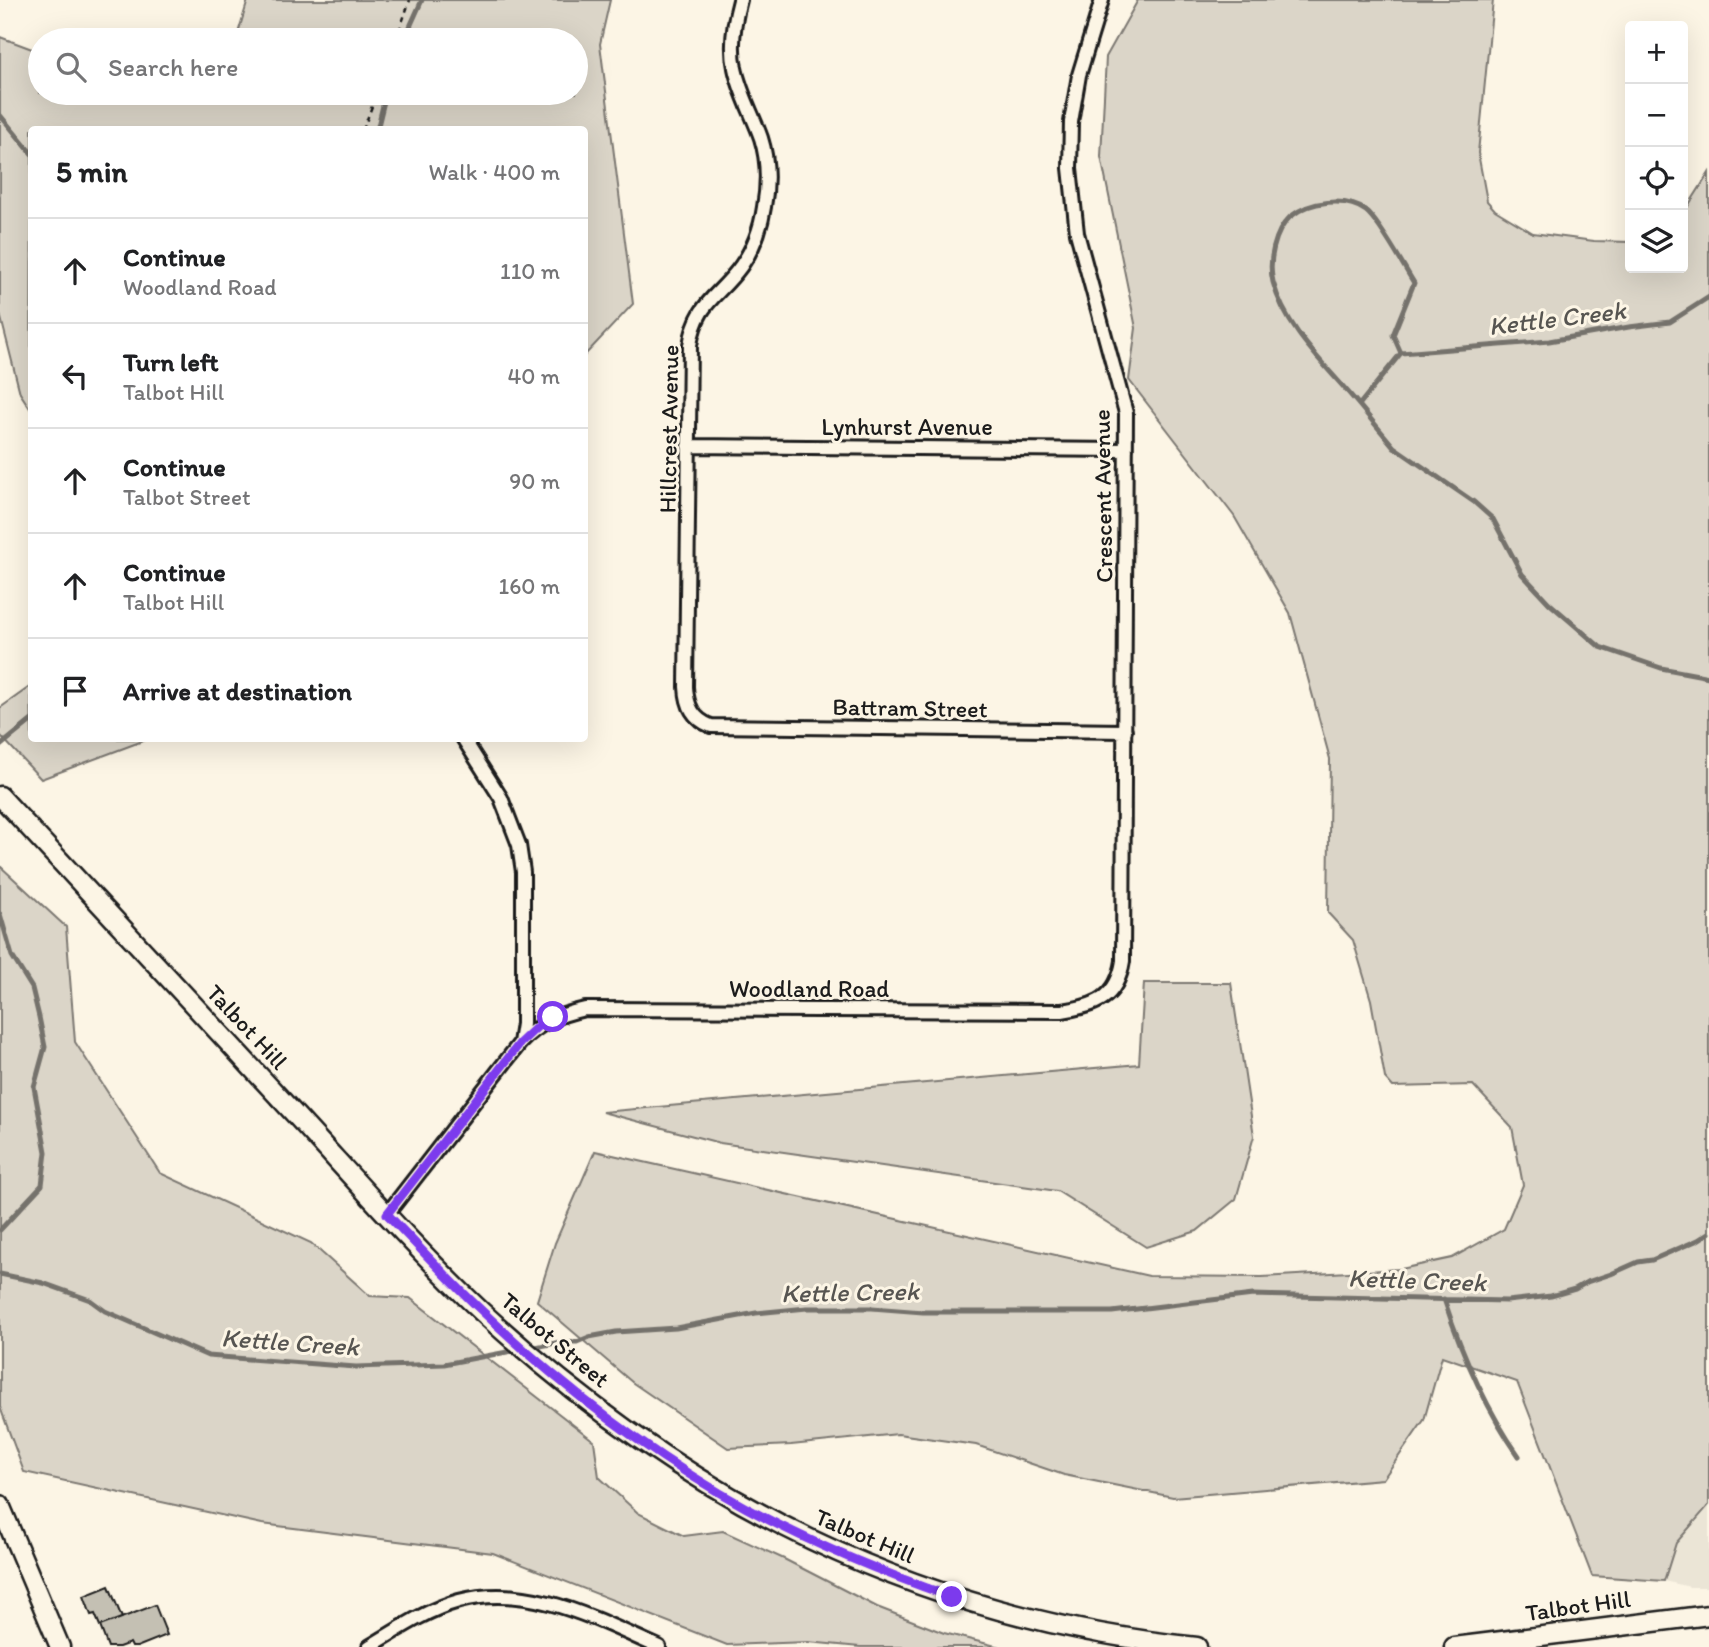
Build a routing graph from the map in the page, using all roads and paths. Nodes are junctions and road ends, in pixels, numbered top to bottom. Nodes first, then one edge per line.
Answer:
1 (410, 0) edge
2 (740, 0) edge
3 (1102, 0) edge
4 (400, 28) edge
5 (372, 105) edge
6 (365, 126) edge
7 (688, 446) junction
8 (1126, 450) junction
9 (696, 718) joint
10 (1125, 731) junction
11 (466, 742) edge
12 (0, 796) edge
13 (1106, 997) joint
14 (520, 1043) junction
15 (387, 1214) junction
16 (461, 1290) joint
17 (620, 1425) joint
18 (0, 1505) edge
19 (1709, 1615) edge
20 (60, 1647) edge
21 (369, 1647) edge
22 (659, 1647) edge
23 (1197, 1647) edge
24 (1454, 1647) edge

1 - 4 path
2 - 7 street, Hillcrest Avenue
3 - 8 street, Crescent Avenue
5 - 6 path
7 - 8 street, Lynhurst Avenue
7 - 9 street, Hillcrest Avenue
8 - 10 street, Crescent Avenue
9 - 10 street, Battram Street
10 - 13 street, Crescent Avenue
11 - 14 street
12 - 15 main road, Talbot Hill
13 - 14 street, Woodland Road
14 - 15 street, Woodland Road
15 - 16 main road, Talbot Hill
16 - 17 main road, Talbot Street
17 - 23 main road, Talbot Hill
18 - 20 main road
19 - 24 main road, Talbot Hill
21 - 22 street

